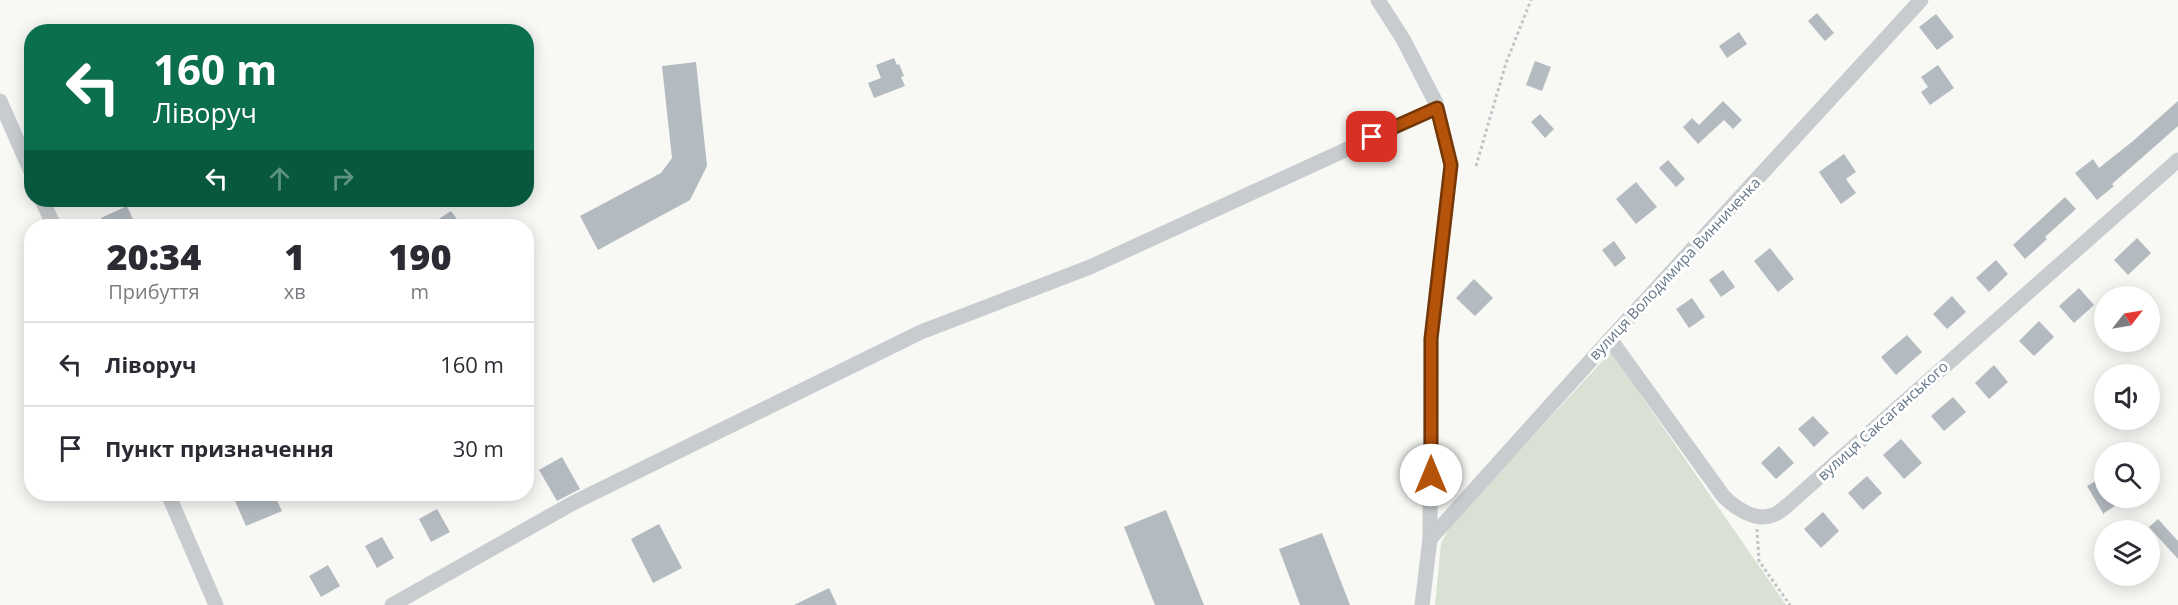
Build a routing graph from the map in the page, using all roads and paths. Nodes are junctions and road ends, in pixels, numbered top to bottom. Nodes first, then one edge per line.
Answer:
1 (1378, 0) edge
2 (1531, 0) edge
3 (1921, 0) edge
4 (0, 101) edge
5 (1437, 108) junction
6 (24, 156) edge
7 (2178, 160) edge
8 (1476, 166) dead end
9 (1610, 339) junction
10 (171, 501) edge
11 (1756, 516) junction
12 (1430, 538) junction
13 (216, 605) edge
14 (392, 605) edge
15 (1422, 605) edge
16 (1790, 605) edge

1 - 5 street
2 - 8 path
3 - 9 street, вулиця Володимира Винниченка
4 - 6 street
5 - 12 street
5 - 14 street
7 - 11 street, вулиця Саксаганського
9 - 11 street
9 - 12 street, вулиця Володимира Винниченка
10 - 13 street
11 - 16 path
12 - 15 street

